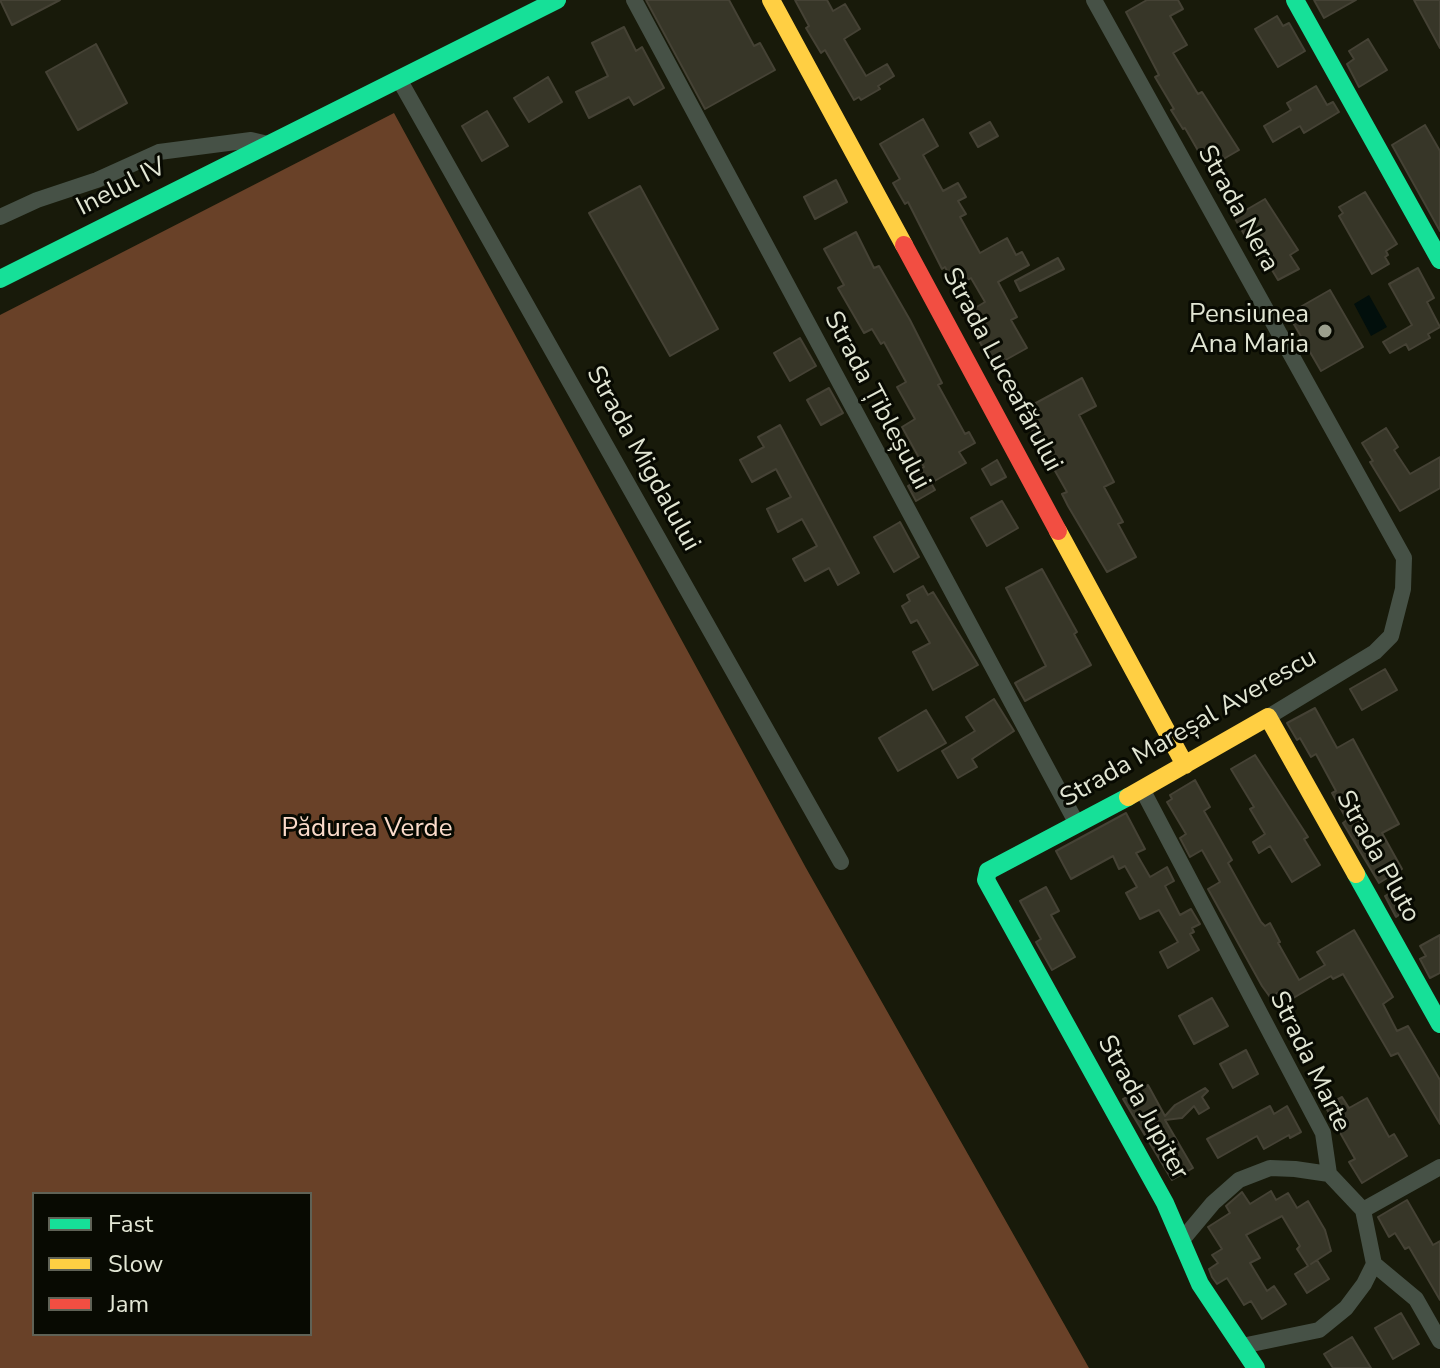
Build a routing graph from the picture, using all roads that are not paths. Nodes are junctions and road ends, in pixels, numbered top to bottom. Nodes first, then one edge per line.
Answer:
1 (557, 0) edge
2 (634, 0) edge
3 (771, 0) edge
4 (1094, 0) edge
5 (1295, 0) edge
6 (400, 81) junction
7 (268, 144) junction
8 (0, 217) edge
9 (1440, 260) edge
10 (0, 279) edge
11 (1398, 615) joint
12 (1268, 717) junction
13 (1185, 765) junction
14 (1142, 789) junction
15 (1077, 824) junction
16 (841, 862) dead end
17 (988, 871) joint
18 (1440, 1024) edge
19 (1440, 1167) edge
20 (1329, 1174) junction
21 (1363, 1210) junction
22 (1182, 1240) junction
23 (1374, 1264) junction
24 (1440, 1341) edge
25 (1242, 1346) junction
26 (1256, 1368) edge

1 - 6 street, Inelul IV
2 - 15 street, Strada Țibleșului
3 - 13 street, Strada Luceafărului
4 - 11 street, Strada Nera
5 - 9 street
6 - 7 street, Inelul IV
6 - 16 street, Strada Migdalului
7 - 8 street
7 - 10 street, Inelul IV
11 - 12 street, Strada Mareșal Averescu
12 - 13 street, Strada Mareșal Averescu
12 - 18 street, Strada Pluto
13 - 14 street, Strada Mareșal Averescu
14 - 15 street, Strada Mareșal Averescu
14 - 20 street, Strada Marte
15 - 17 street, Strada Mareșal Averescu
17 - 22 street, Strada Jupiter
19 - 21 street
20 - 21 street, Strada Marte
20 - 22 street
21 - 23 street
22 - 25 street, Strada Jupiter
23 - 24 street
23 - 25 street
25 - 26 street, Strada Jupiter

